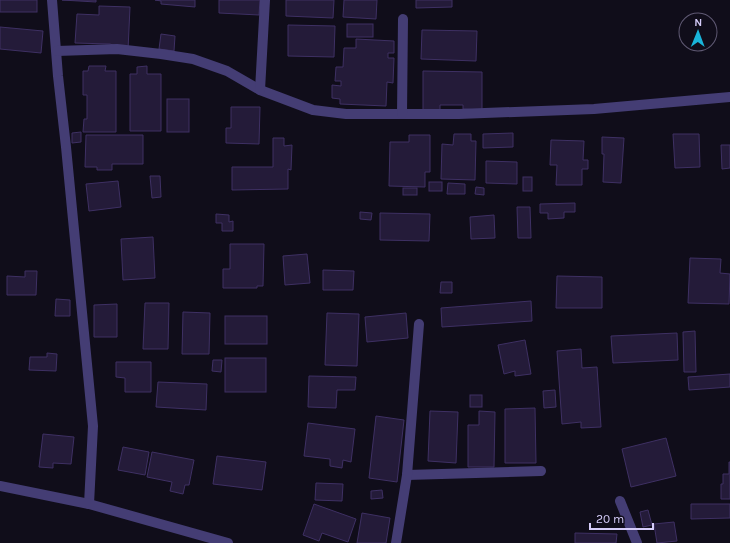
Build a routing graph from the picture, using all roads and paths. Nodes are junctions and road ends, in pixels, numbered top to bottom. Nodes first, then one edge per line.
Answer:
1 (52, 0) edge
2 (264, 0) edge
3 (403, 19) dead end
4 (57, 51) junction
5 (260, 90) junction
6 (730, 97) edge
7 (402, 114) junction
8 (419, 324) dead end
9 (541, 471) dead end
10 (407, 475) junction
11 (0, 486) edge
12 (620, 501) dead end
13 (89, 504) junction
14 (228, 543) edge
15 (396, 543) edge
16 (637, 543) edge

1 - 4 street
2 - 5 street
3 - 7 street
4 - 5 street
4 - 13 street
5 - 7 street
6 - 7 street
8 - 10 street
9 - 10 street
10 - 15 street
11 - 13 street
12 - 16 street
13 - 14 street

